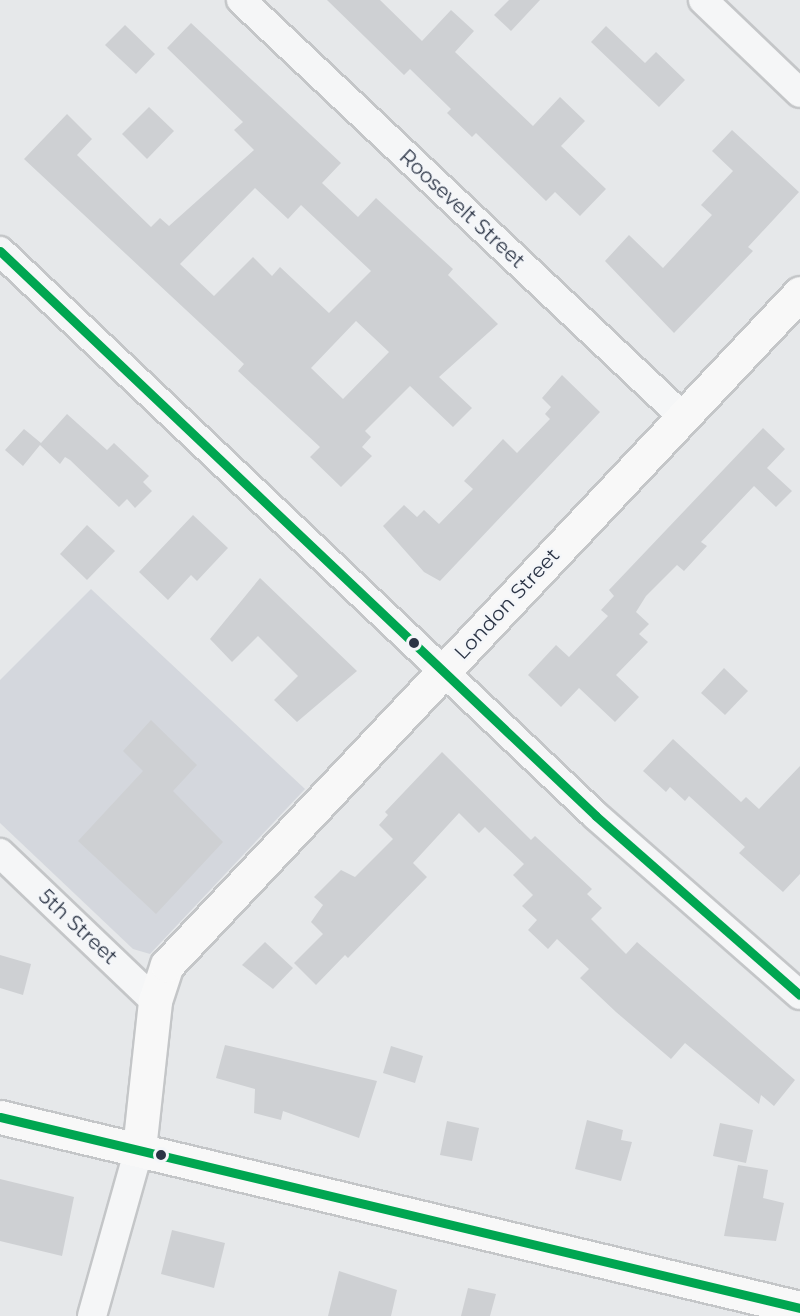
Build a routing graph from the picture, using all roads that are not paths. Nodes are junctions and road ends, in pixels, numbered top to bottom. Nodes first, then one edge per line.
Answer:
1 (241, 0) edge
2 (703, 0) edge
3 (800, 93) edge
4 (0, 251) edge
5 (800, 293) edge
6 (682, 417) junction
7 (444, 671) junction
8 (0, 853) edge
9 (797, 987) edge
10 (155, 1001) junction
11 (0, 1117) edge
12 (139, 1149) junction
13 (800, 1308) edge
14 (92, 1316) edge

1 - 6 street, Roosevelt Street
2 - 3 street
4 - 7 street
5 - 6 street, London Street
6 - 7 street, London Street
7 - 9 street
7 - 10 street, London Street
8 - 10 street, 5th Street
10 - 12 street, London Street
11 - 12 street
12 - 13 street
12 - 14 street

